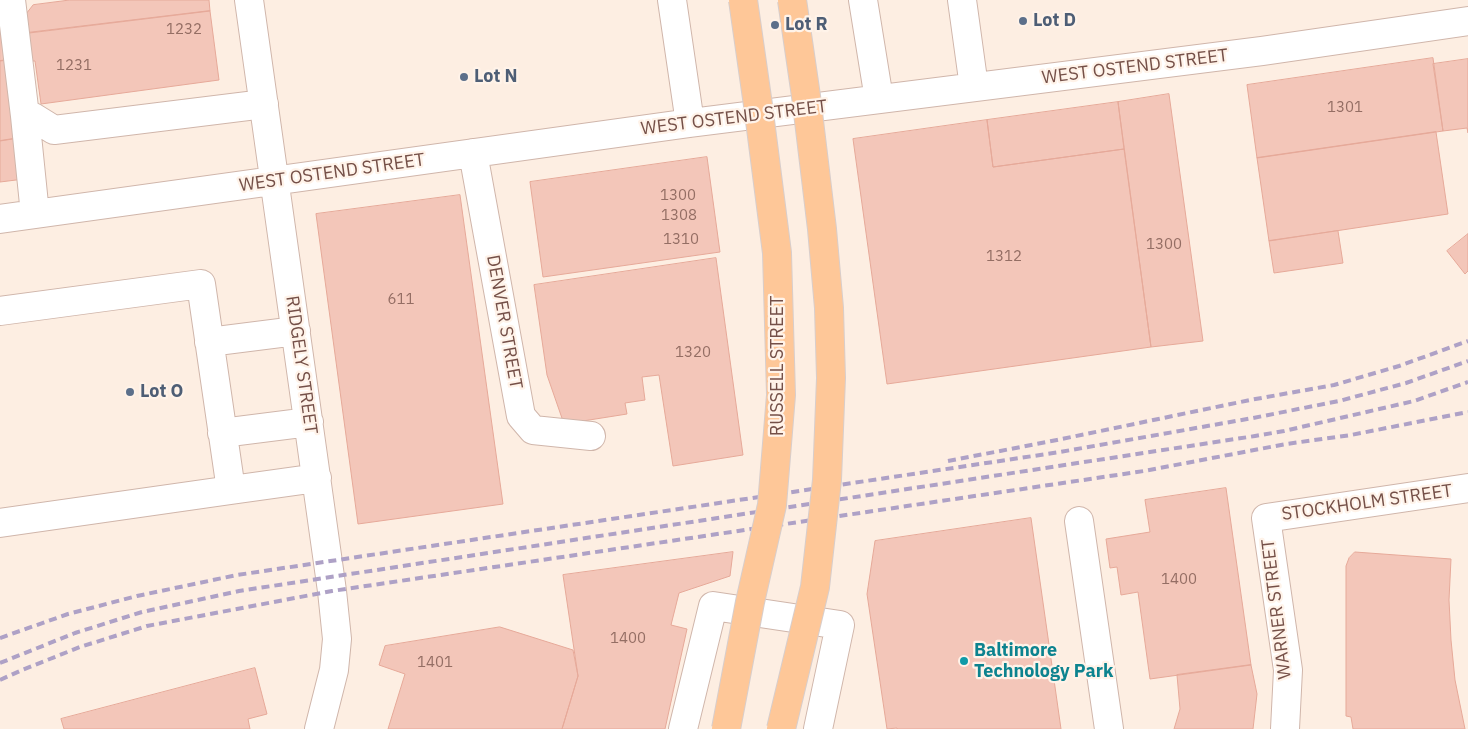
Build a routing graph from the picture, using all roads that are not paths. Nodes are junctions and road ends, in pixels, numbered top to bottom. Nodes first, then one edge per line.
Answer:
1 (11, 0) edge
2 (249, 0) edge
3 (672, 0) edge
4 (743, 0) edge
5 (792, 0) edge
6 (863, 0) edge
7 (962, 0) edge
8 (1468, 21) edge
9 (974, 87) junction
10 (879, 99) junction
11 (264, 104) junction
12 (25, 116) junction
13 (690, 124) junction
14 (473, 153) junction
15 (275, 180) junction
16 (35, 214) junction
17 (0, 219) edge
18 (0, 311) edge
19 (296, 331) junction
20 (209, 342) junction
21 (309, 422) junction
22 (222, 433) junction
23 (591, 436) dead end
24 (317, 478) junction
25 (1468, 488) edge
26 (231, 490) junction
27 (1266, 518) joint
28 (1079, 521) dead end
29 (0, 523) edge
30 (319, 729) edge
31 (683, 729) edge
32 (726, 729) edge
33 (781, 729) edge
34 (818, 729) edge
35 (1109, 729) edge
36 (1285, 729) edge

1 - 12 street
2 - 11 street, RIDGELY STREET
3 - 13 street
4 - 32 main road, RUSSELL STREET, bridge
5 - 33 main road, bridge
6 - 10 street
7 - 9 street
8 - 9 street, WEST OSTEND STREET
9 - 10 street, WEST OSTEND STREET
10 - 13 street, WEST OSTEND STREET
11 - 12 street
11 - 15 street, RIDGELY STREET
12 - 16 street
13 - 14 street, WEST OSTEND STREET
14 - 15 street, WEST OSTEND STREET
14 - 23 street, DENVER STREET
15 - 16 street, WEST OSTEND STREET
15 - 19 street, RIDGELY STREET
16 - 17 street, WEST OSTEND STREET
18 - 20 street
19 - 20 street
19 - 21 street, RIDGELY STREET
20 - 22 street
21 - 22 street
21 - 24 street, RIDGELY STREET
22 - 26 street
24 - 26 street
24 - 30 street, RIDGELY STREET
25 - 27 street, STOCKHOLM STREET
26 - 29 street
27 - 36 street, WARNER STREET
28 - 35 street
31 - 34 street

